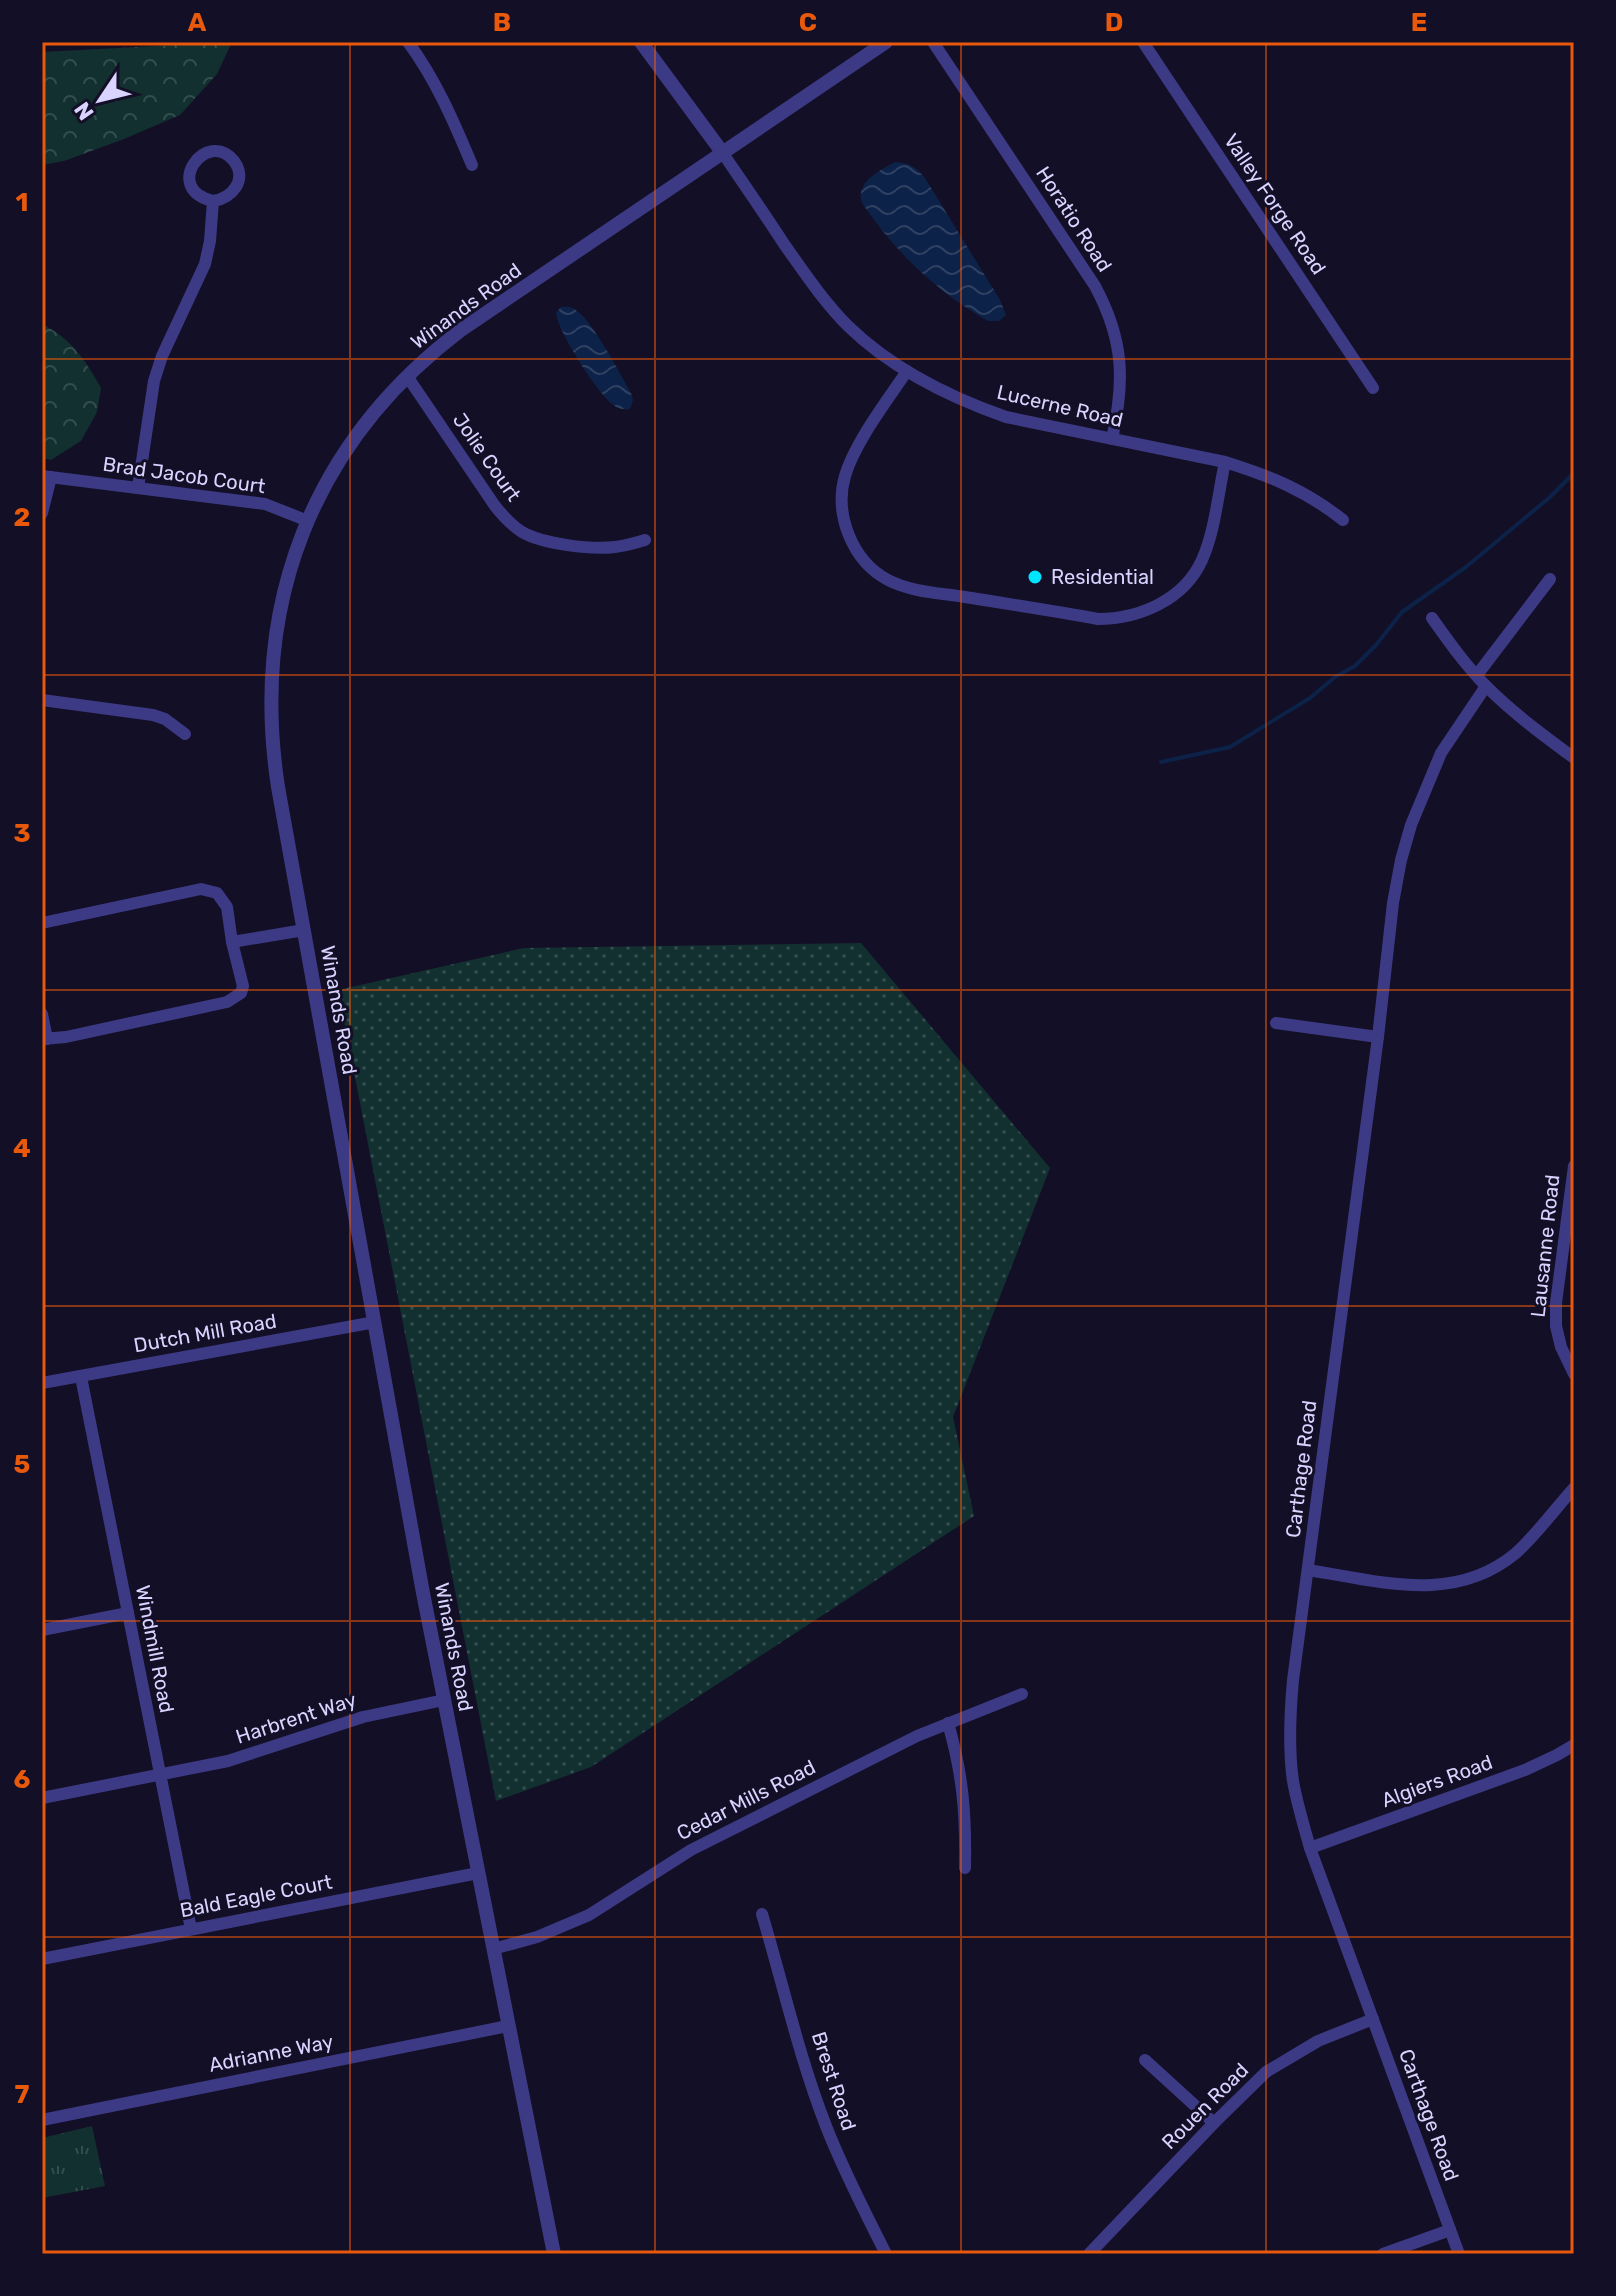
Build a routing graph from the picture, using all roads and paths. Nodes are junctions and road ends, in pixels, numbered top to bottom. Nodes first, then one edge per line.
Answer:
1 (408, 42) edge
2 (641, 42) edge
3 (886, 42) edge
4 (933, 42) edge
5 (1143, 42) edge
6 (722, 152) junction
7 (472, 165) dead end
8 (213, 201) junction
9 (907, 371) junction
10 (407, 376) junction
11 (1373, 388) dead end
12 (1112, 439) junction
13 (1225, 462) junction
14 (47, 477) edge
15 (138, 488) junction
16 (42, 513) edge
17 (1343, 520) dead end
18 (308, 521) junction
19 (645, 540) dead end
20 (1550, 579) dead end
21 (1432, 618) dead end
22 (1477, 675) junction
23 (1486, 686) junction
24 (42, 700) edge
25 (185, 734) dead end
26 (1574, 758) edge
27 (42, 923) edge
28 (304, 930) junction
29 (232, 942) junction
30 (42, 1014) edge
31 (1276, 1023) dead end
32 (1378, 1037) junction
33 (45, 1039) edge
34 (1574, 1168) edge
35 (375, 1322) junction
36 (1574, 1374) edge
37 (81, 1377) junction
38 (42, 1383) edge
39 (1574, 1488) edge
40 (1308, 1570) junction
41 (128, 1613) junction
42 (42, 1630) edge
43 (1022, 1694) dead end
44 (444, 1700) junction
45 (948, 1723) junction
46 (1574, 1745) edge
47 (160, 1775) junction
48 (42, 1798) edge
49 (1310, 1848) junction
50 (965, 1868) dead end
51 (478, 1873) junction
52 (762, 1914) dead end
53 (191, 1929) junction
54 (493, 1949) junction
55 (42, 1959) edge
56 (1373, 2019) junction
57 (508, 2026) junction
58 (1145, 2060) dead end
59 (42, 2120) edge
60 (1214, 2123) junction
61 (1450, 2230) junction
62 (554, 2254) edge
63 (886, 2254) edge
64 (1089, 2254) edge
65 (1383, 2254) edge
66 (1459, 2254) edge

1 - 7 street
2 - 6 street
3 - 6 street, Winands Road
4 - 12 street, Horatio Road
5 - 11 street, Valley Forge Road
6 - 9 street, Lucerne Road
6 - 10 street, Winands Road
8 - 8 street
8 - 15 street
9 - 12 street, Lucerne Road
9 - 13 street
10 - 18 street, Winands Road
10 - 19 street, Jolie Court
12 - 13 street, Lucerne Road
13 - 17 street, Lucerne Road
14 - 15 street, Brad Jacob Court
14 - 16 street, Brad Jacob Court
15 - 18 street, Brad Jacob Court
18 - 28 street, Winands Road
20 - 22 street
21 - 22 street
22 - 23 street
23 - 26 street
23 - 32 street, Carthage Road
24 - 25 street
27 - 29 street
28 - 29 street
28 - 35 street, Winands Road
29 - 33 street
30 - 33 street
31 - 32 street
32 - 40 street, Carthage Road
34 - 36 street, Lausanne Road
35 - 37 street, Dutch Mill Road
35 - 44 street, Winands Road
37 - 38 street, Dutch Mill Road
37 - 41 street, Windmill Road
39 - 40 street
40 - 49 street, Carthage Road
41 - 42 street
41 - 47 street, Windmill Road
43 - 45 street, Cedar Mills Road
44 - 47 street, Harbrent Way
44 - 51 street, Winands Road
45 - 50 street
45 - 54 street, Cedar Mills Road
46 - 49 street, Algiers Road
47 - 48 street, Harbrent Way
47 - 53 street, Windmill Road
49 - 56 street, Carthage Road
51 - 53 street, Bald Eagle Court
51 - 54 street, Winands Road
52 - 63 street, Brest Road
53 - 55 street, Bald Eagle Court
54 - 57 street, Winands Road
56 - 60 street, Rouen Road
56 - 61 street, Carthage Road
57 - 59 street, Adrianne Way
57 - 62 street, Winands Road
58 - 60 street
60 - 64 street, Rouen Road
61 - 65 street
61 - 66 street, Carthage Road

